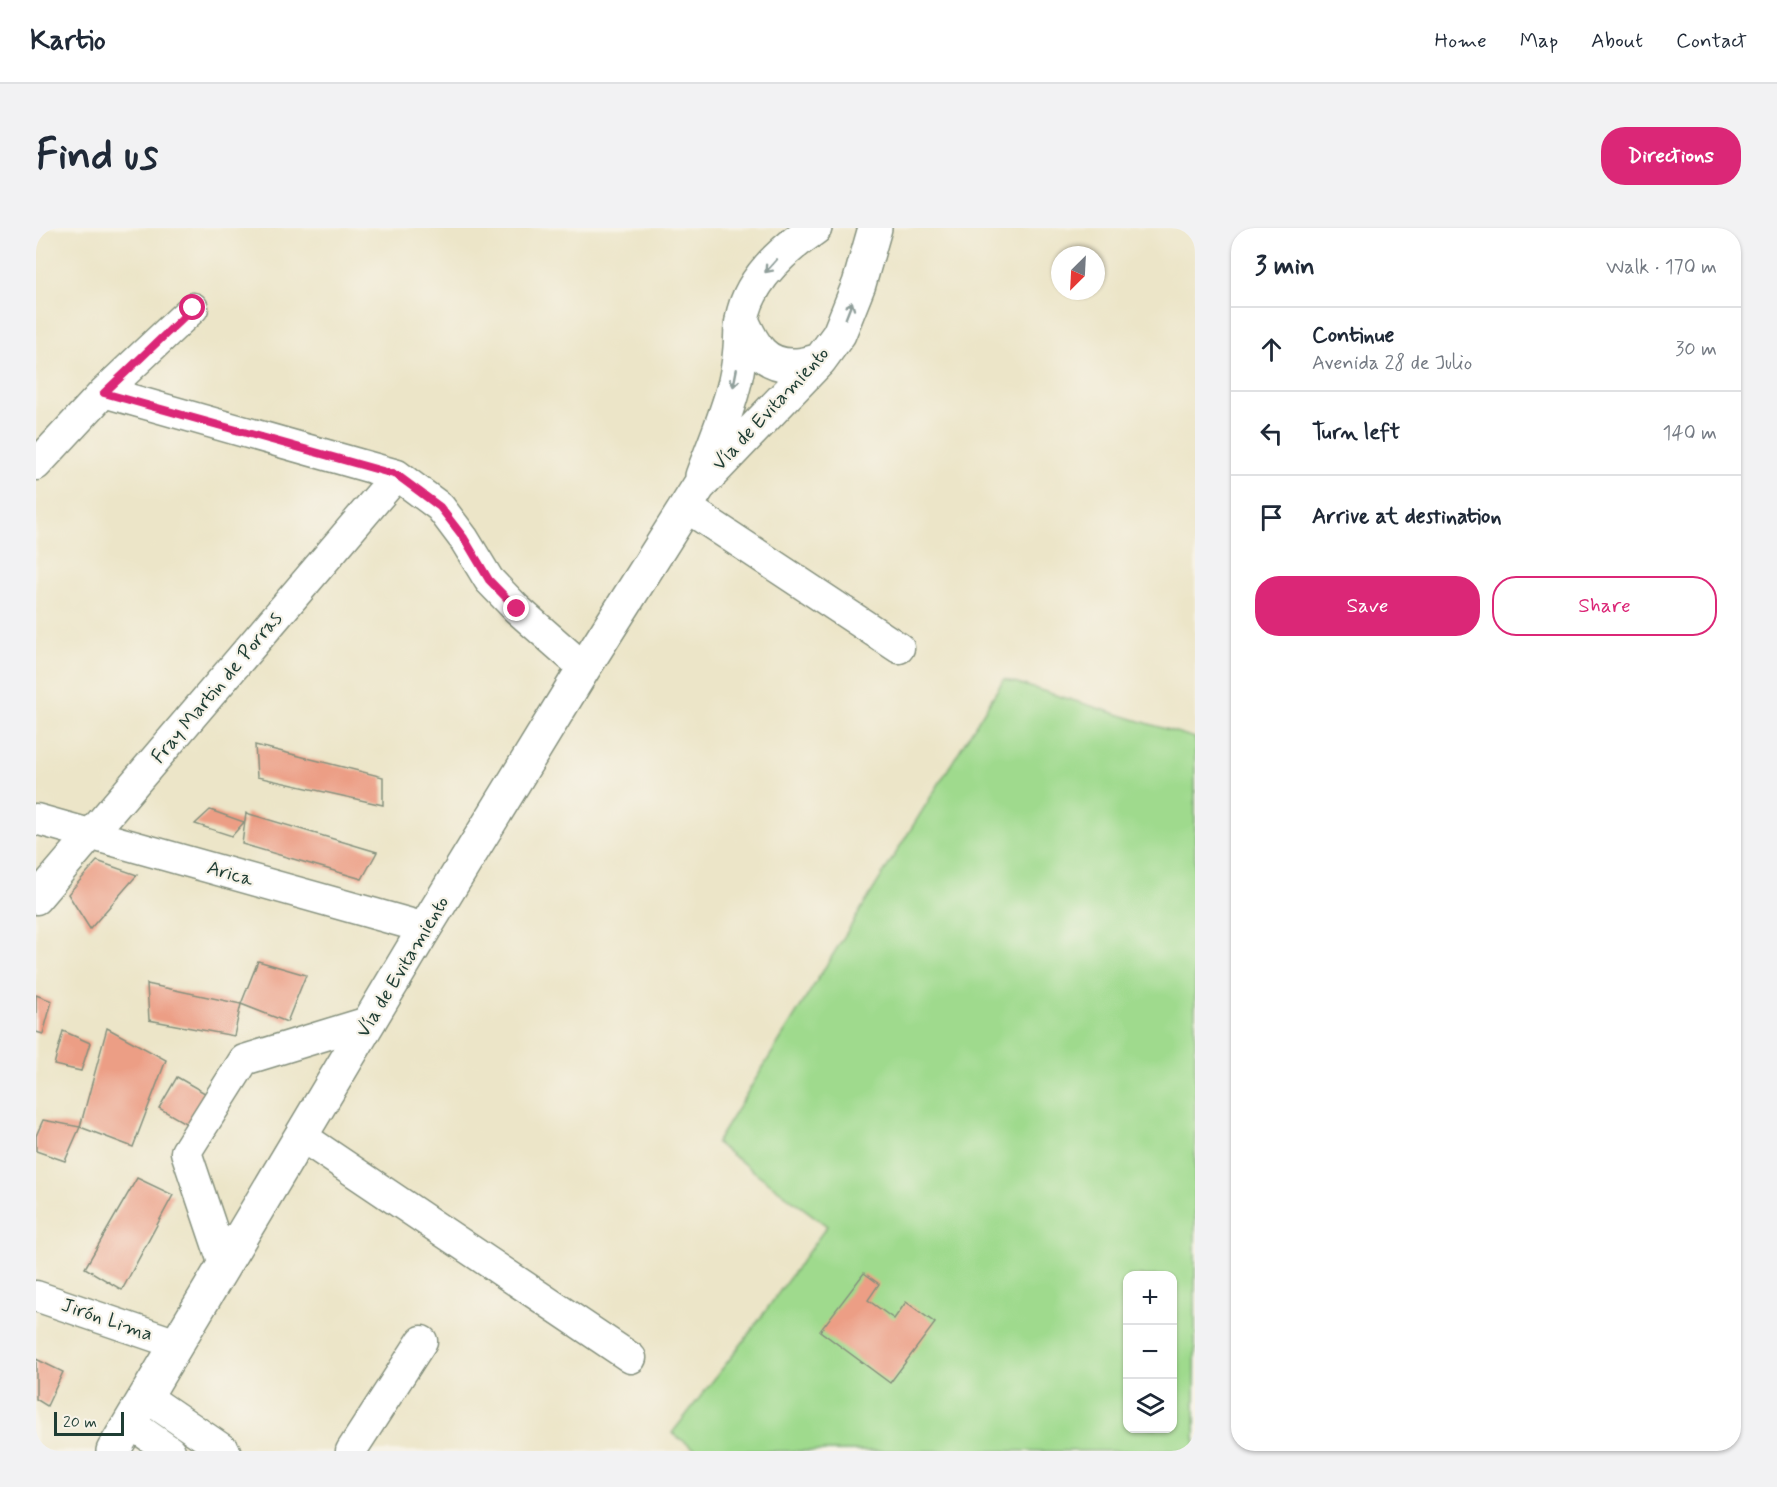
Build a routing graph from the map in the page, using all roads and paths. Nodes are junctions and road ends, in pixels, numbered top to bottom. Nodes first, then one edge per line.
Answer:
1 (815, 228) edge
2 (875, 228) edge
3 (193, 308) dead end
4 (742, 320) junction
5 (820, 360) junction
6 (104, 393) junction
7 (36, 465) edge
8 (397, 475) junction
9 (693, 496) junction
10 (899, 648) dead end
11 (584, 668) junction
12 (36, 819) edge
13 (92, 835) junction
14 (36, 899) edge
15 (425, 928) junction
16 (371, 1021) junction
17 (302, 1136) junction
18 (224, 1265) junction
19 (36, 1296) edge
20 (422, 1341) dead end
21 (177, 1344) junction
22 (631, 1358) dead end
23 (138, 1410) junction
24 (113, 1451) edge
25 (170, 1451) edge
26 (225, 1451) edge
27 (351, 1451) edge

1 -> 4 highway, Vía de Evitamiento
5 -> 2 highway, Vía de Evitamiento
3 - 6 street
4 - 5 highway
4 -> 9 highway, Vía de Evitamiento
5 - 9 highway, Vía de Evitamiento
6 - 7 street
6 - 8 street
8 - 11 street
8 - 13 street, Fray Martin de Porras
9 - 10 street
9 - 11 highway, Vía de Evitamiento
11 - 15 highway, Vía de Evitamiento
12 - 13 street, Arica
13 - 14 street, Fray Martin de Porras
13 - 15 street, Arica
15 - 16 highway, Vía de Evitamiento
16 - 17 highway, Vía de Evitamiento
16 - 18 street
17 - 18 highway, Vía de Evitamiento
17 - 22 street
18 - 21 highway, Vía de Evitamiento
19 - 21 street, Jirón Lima
20 - 27 street
21 - 23 highway, Vía de Evitamiento
23 - 24 highway, Vía de Evitamiento
23 - 25 street
23 - 26 street

